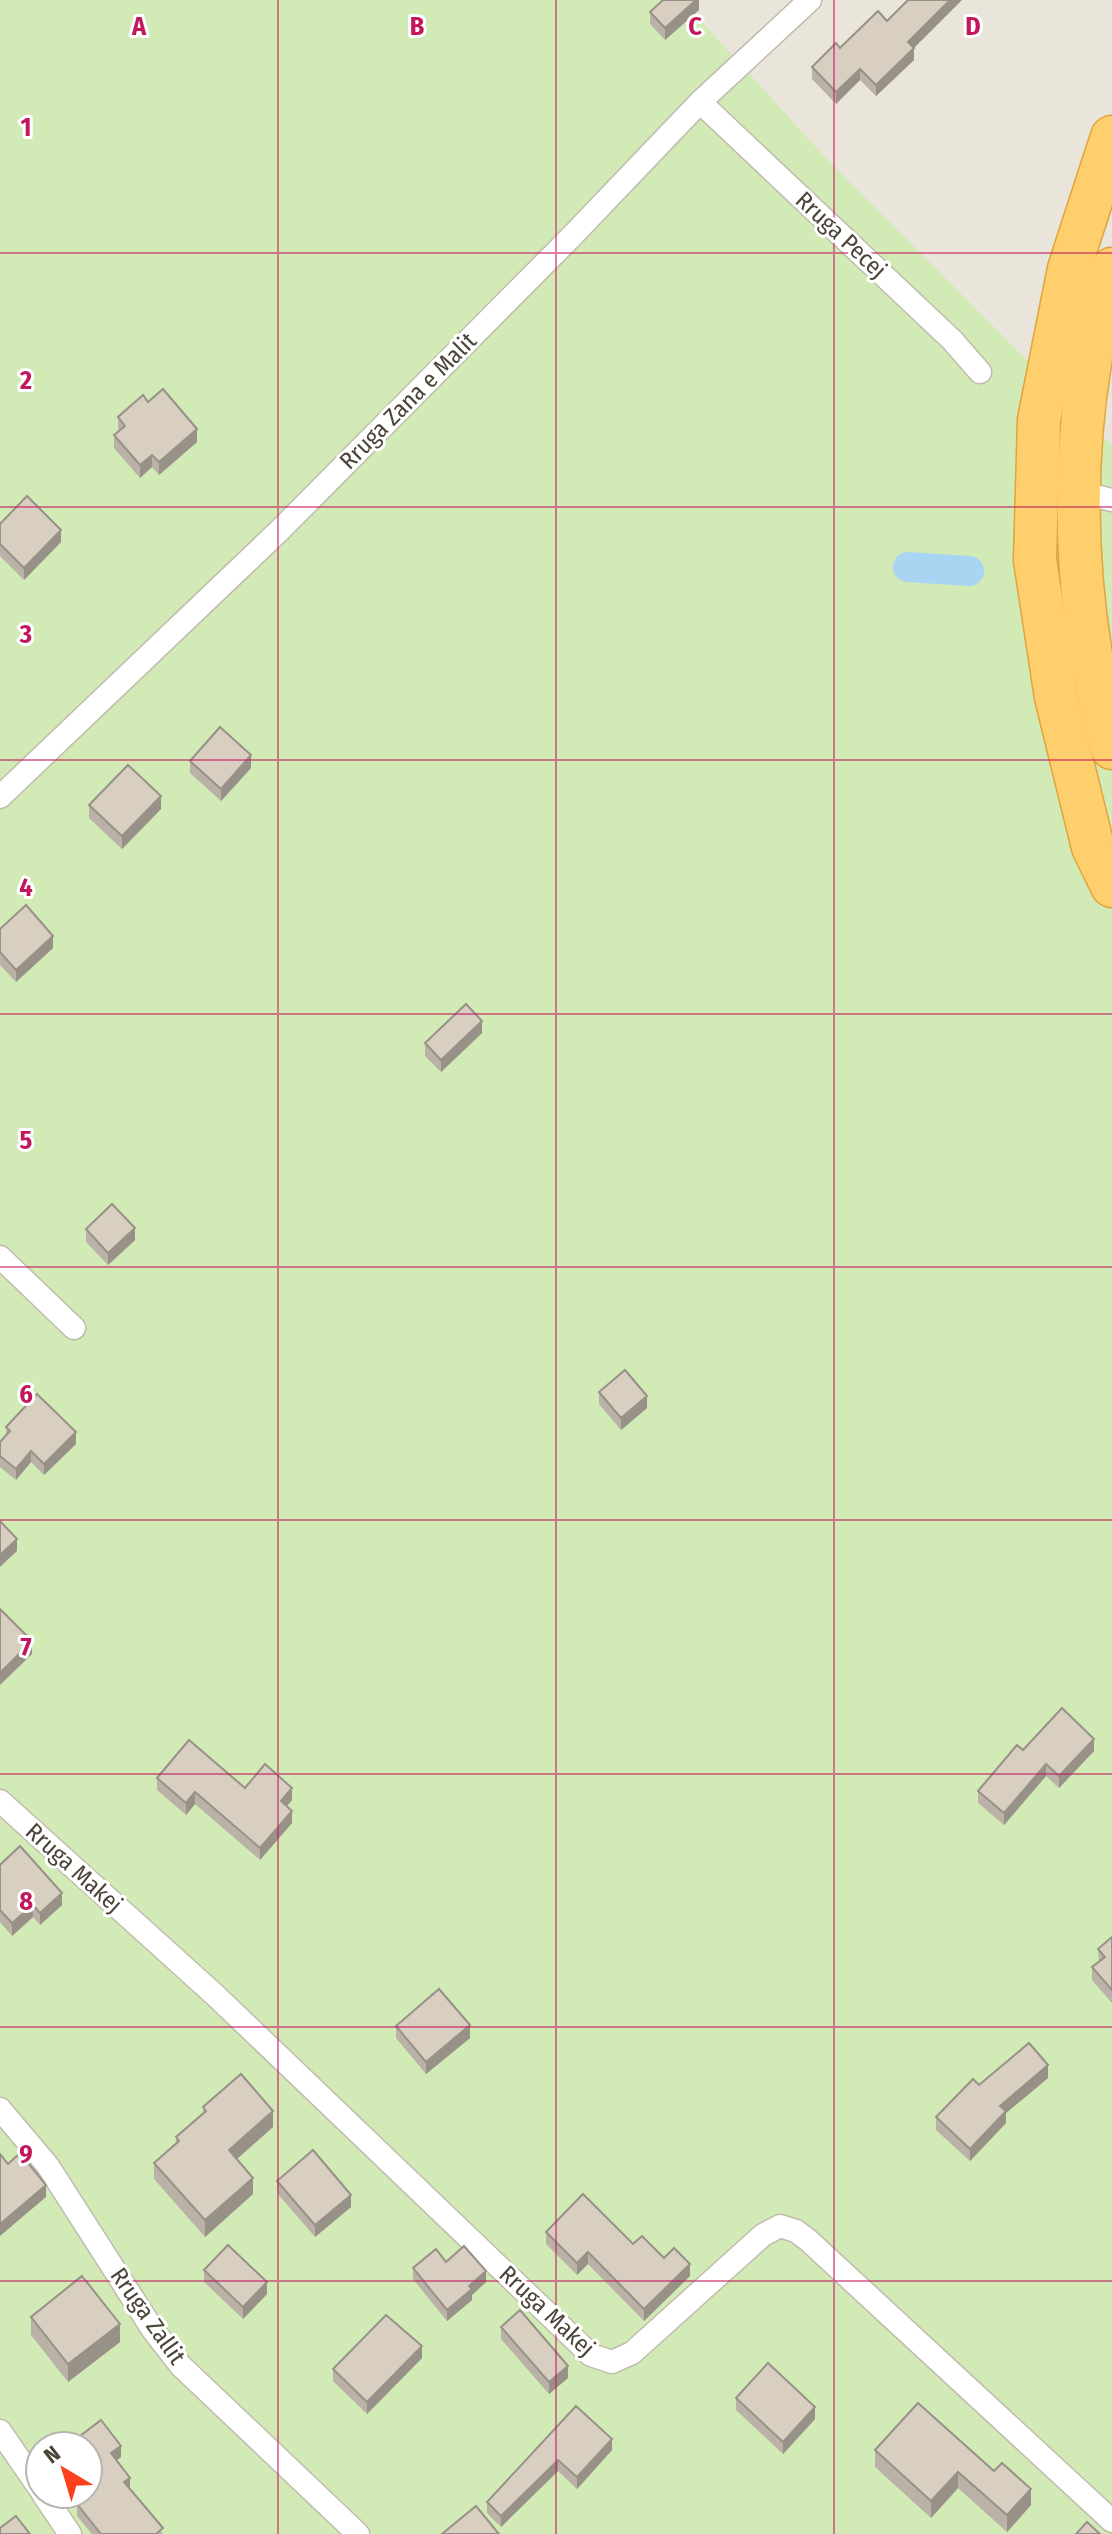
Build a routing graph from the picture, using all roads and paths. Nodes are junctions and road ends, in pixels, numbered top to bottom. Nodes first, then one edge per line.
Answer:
1 (810, 0) edge
2 (700, 102) junction
3 (1112, 137) edge
4 (1112, 269) edge
5 (1106, 323) edge
6 (980, 372) dead end
7 (1096, 496) edge
8 (1112, 748) edge
9 (0, 797) edge
10 (1112, 886) edge
11 (0, 1257) edge
12 (74, 1328) dead end
13 (0, 1801) edge
14 (0, 2109) edge
15 (0, 2431) edge
16 (24, 2466) edge
17 (54, 2510) edge
18 (1112, 2521) edge
19 (70, 2534) edge
20 (358, 2534) edge

1 - 2 street, Rruga Zana e Malit
2 - 6 street, Rruga Pecej
2 - 9 street, Rruga Zana e Malit
3 - 10 highway
4 - 5 highway
5 - 7 highway
7 - 8 highway
11 - 12 street
13 - 18 street, Rruga Makej
14 - 20 street, Rruga Zallit
15 - 16 street
17 - 19 street

